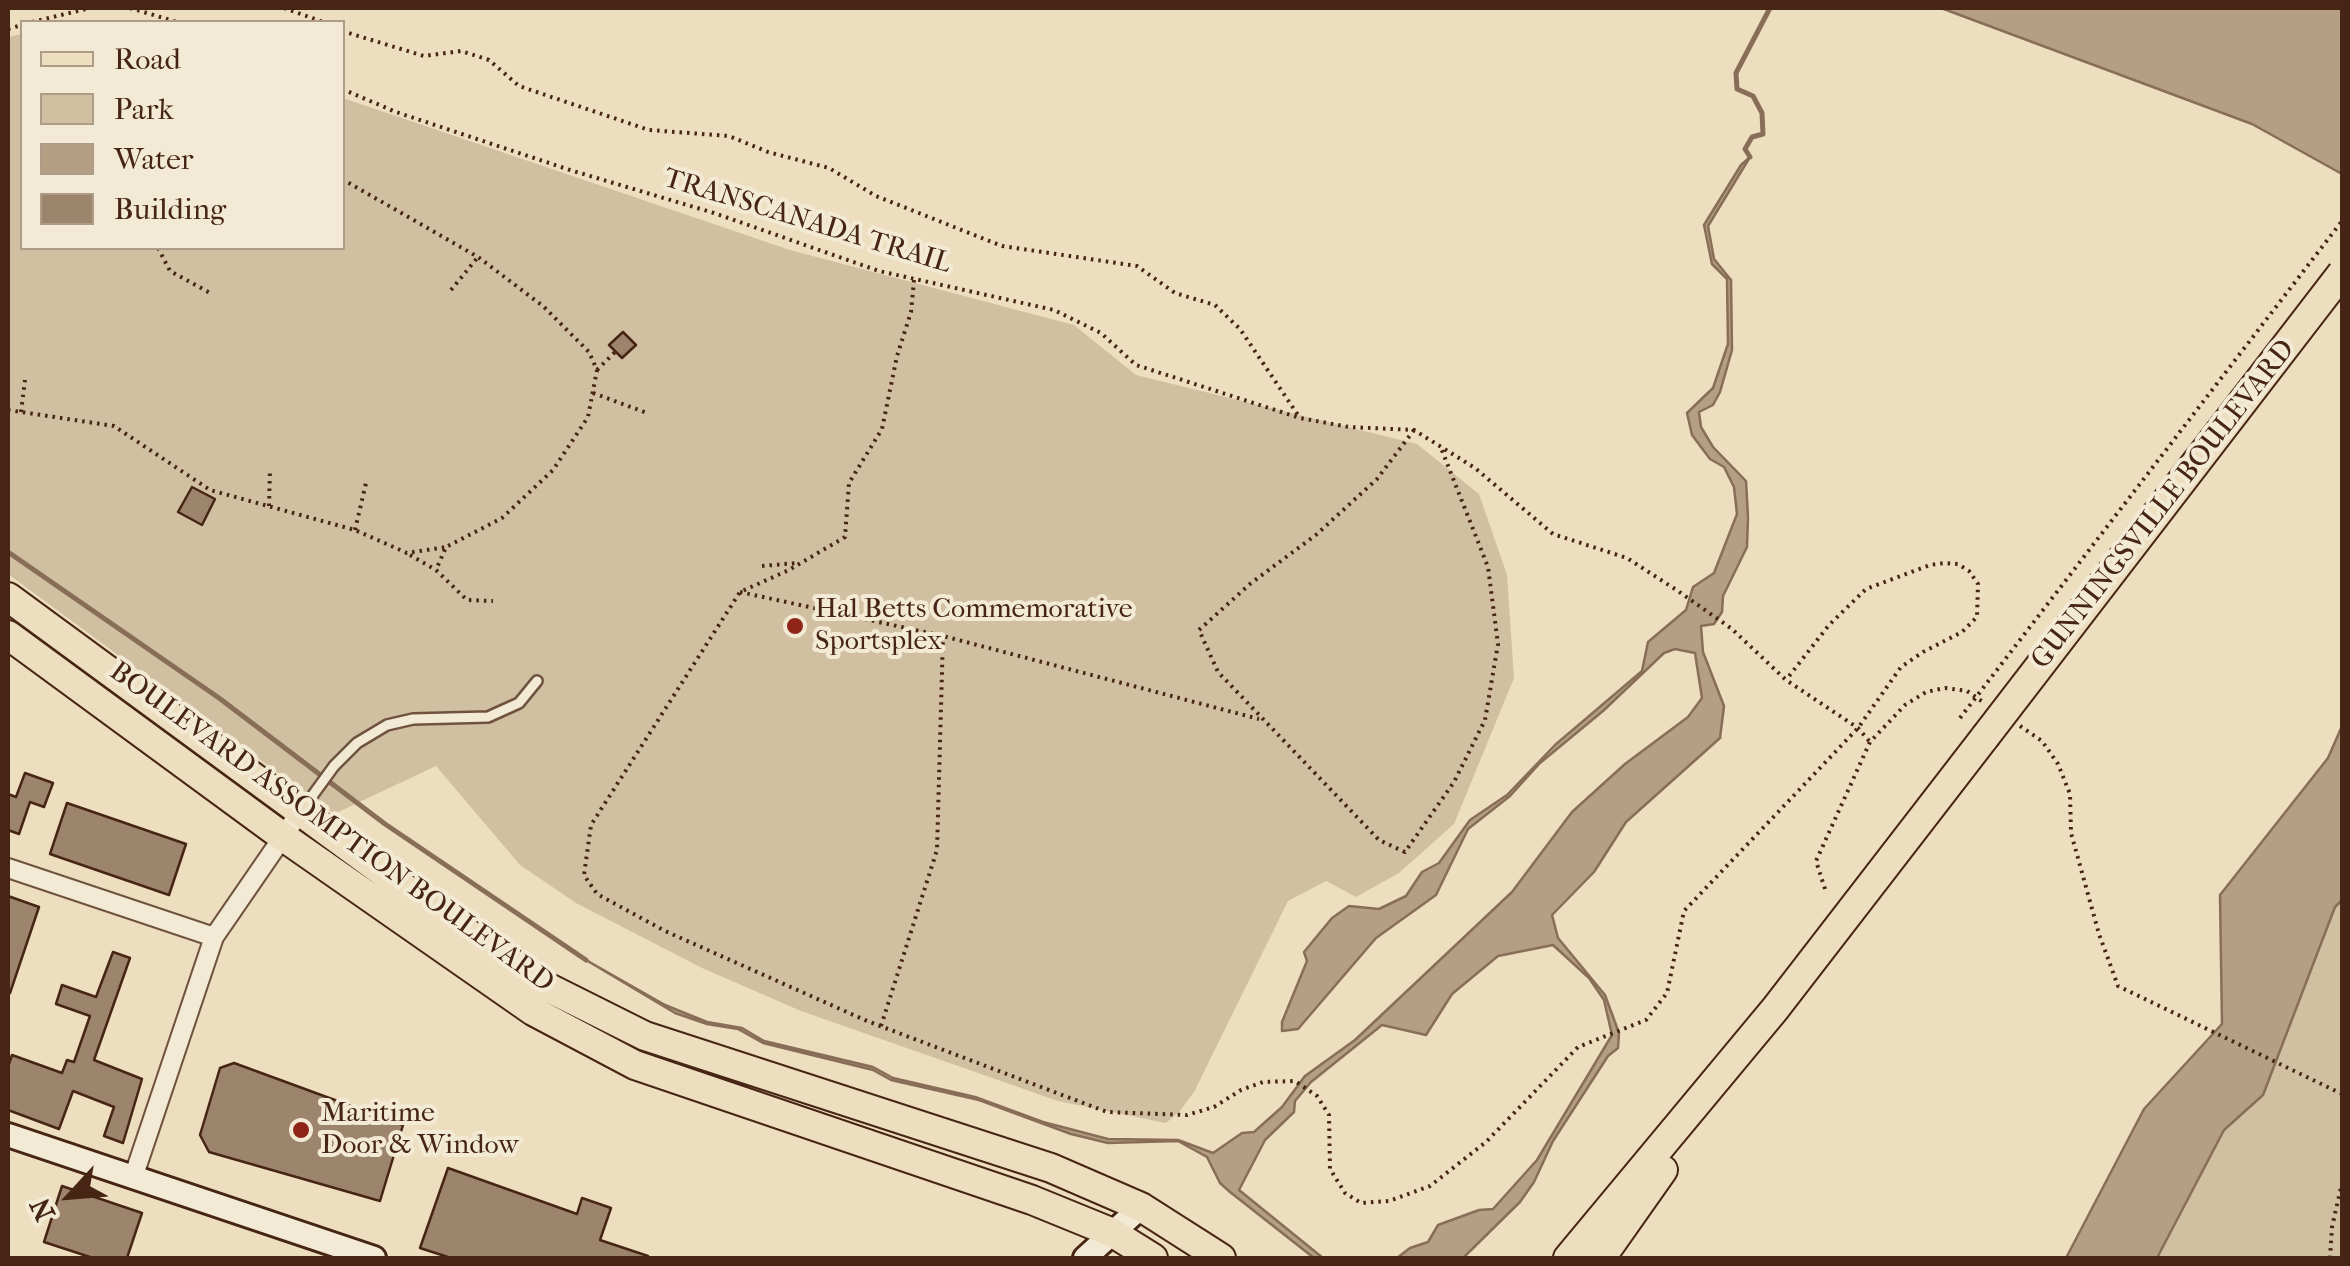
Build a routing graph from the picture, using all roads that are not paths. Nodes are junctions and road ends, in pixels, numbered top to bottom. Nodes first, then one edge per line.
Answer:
1 (2342, 273) edge
2 (8, 597) edge
3 (8, 634) edge
4 (537, 681) dead end
5 (300, 812) junction
6 (282, 836) junction
7 (8, 868) edge
8 (214, 937) junction
9 (1775, 1009) junction
10 (8, 1135) edge
11 (133, 1178) junction
12 (1141, 1206) junction
13 (1113, 1234) junction
14 (374, 1258) edge
15 (1086, 1258) edge
16 (1153, 1258) edge
17 (1222, 1258) edge
18 (1568, 1258) edge
19 (1601, 1258) edge

1 - 9 main road, GUNNINGSVILLE BOULEVARD, bridge
2 - 5 main road, BOULEVARD ASSOMPTION BOULEVARD
3 - 6 main road, BOULEVARD ASSOMPTION BOULEVARD
4 - 5 lane
5 - 6 street
5 - 12 main road, BOULEVARD ASSOMPTION BOULEVARD
6 - 8 street
6 - 13 main road, BOULEVARD ASSOMPTION BOULEVARD
7 - 8 street
8 - 11 street
9 - 18 main road
9 - 19 main road
10 - 11 street
11 - 14 street
12 - 13 street
12 - 17 main road, BOULEVARD ASSOMPTION BOULEVARD
13 - 15 street
13 - 16 main road, BOULEVARD ASSOMPTION BOULEVARD

